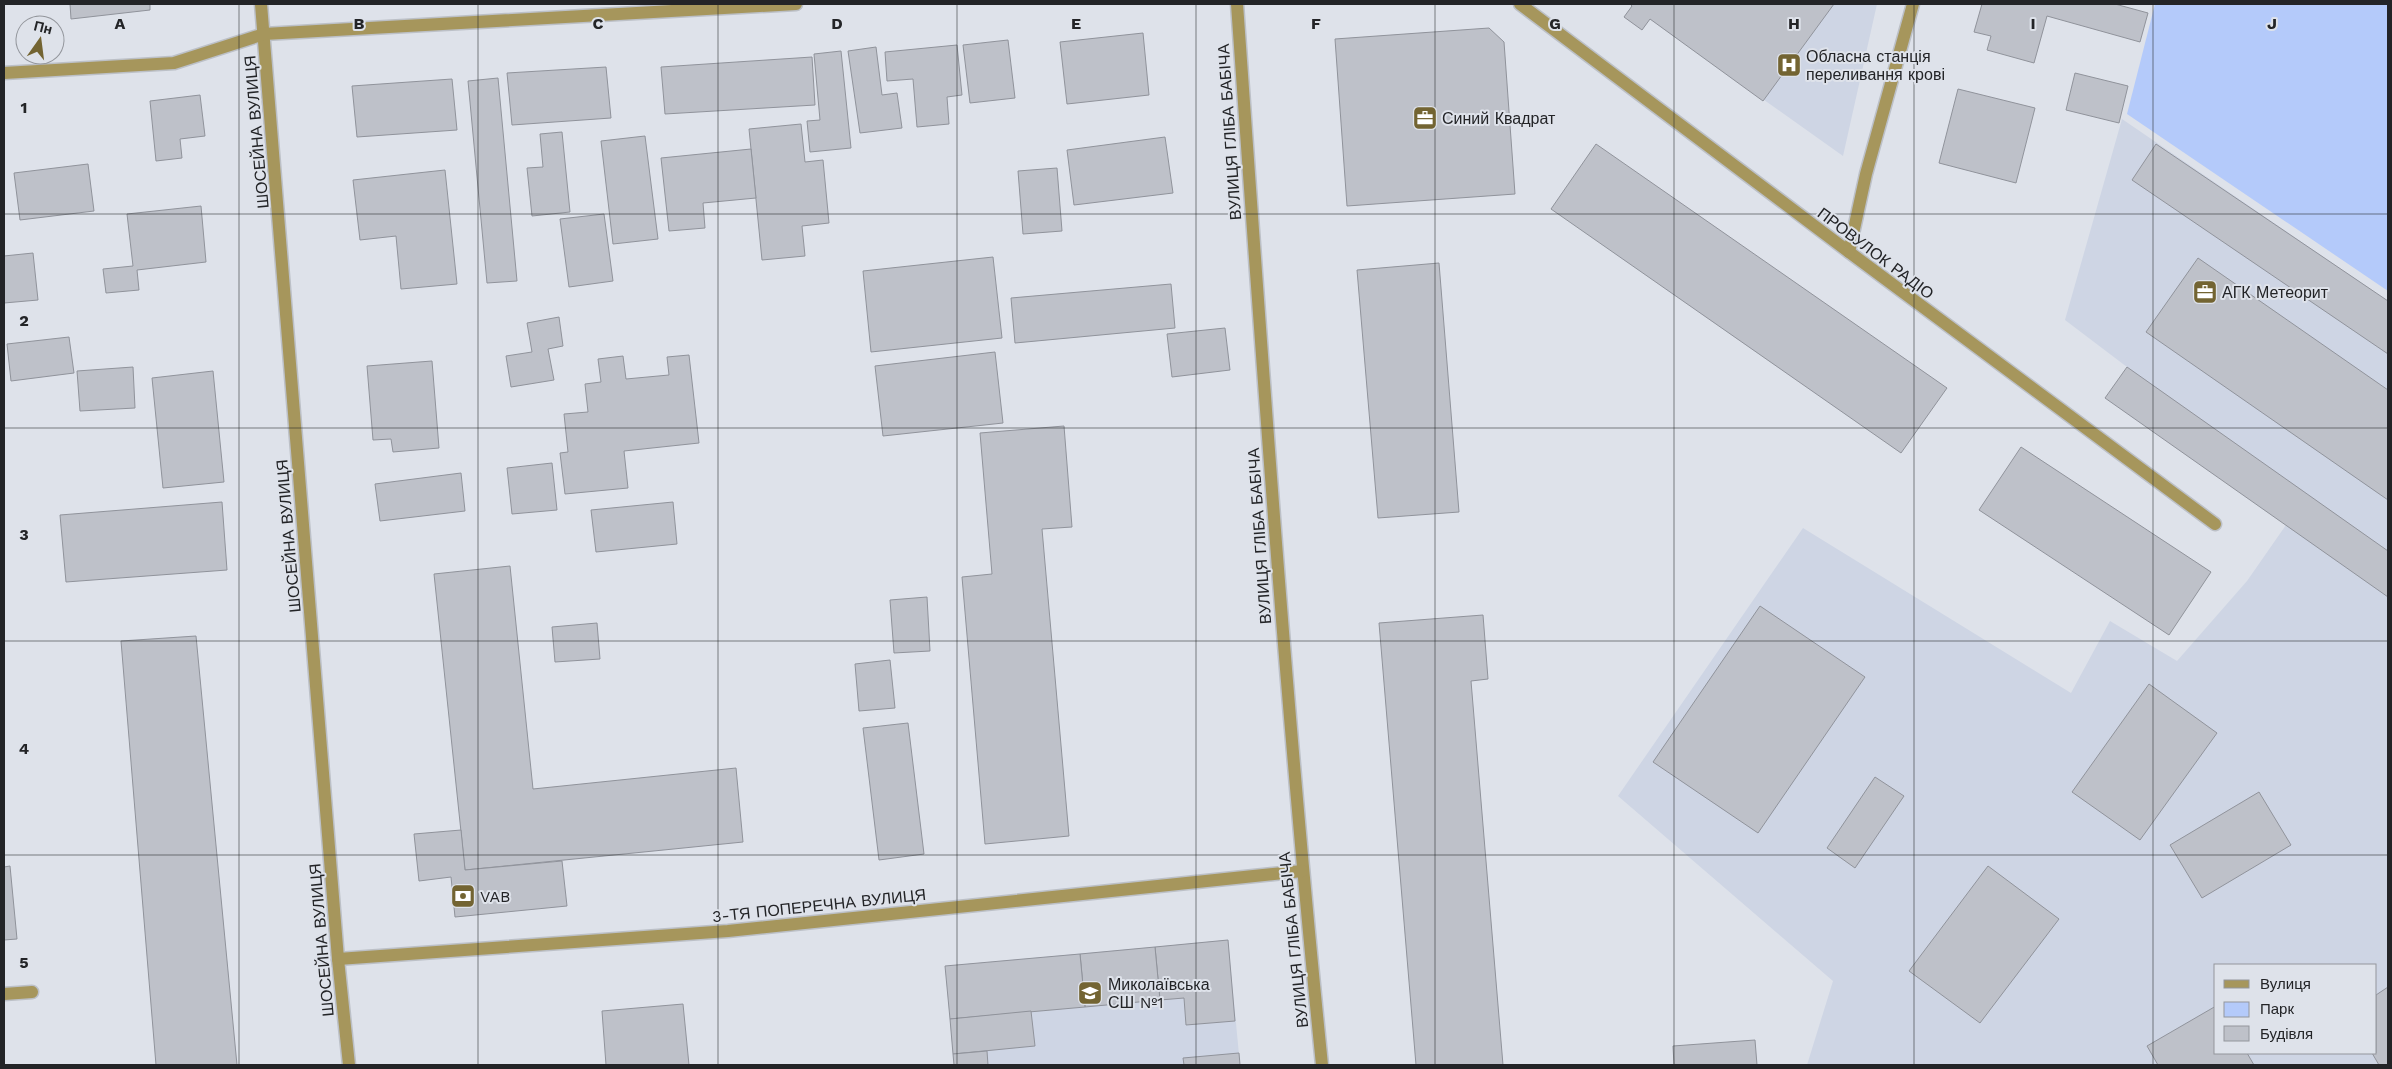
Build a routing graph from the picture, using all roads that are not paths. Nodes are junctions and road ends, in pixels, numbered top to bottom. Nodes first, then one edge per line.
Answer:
1 (261, 4) edge
2 (796, 4) edge
3 (1236, 4) edge
4 (1520, 4) edge
5 (1913, 4) edge
6 (264, 34) junction
7 (4, 73) edge
8 (1849, 252) junction
9 (2215, 524) dead end
10 (1302, 871) junction
11 (338, 959) junction
12 (32, 992) dead end
13 (4, 994) edge
14 (349, 1065) edge
15 (1322, 1065) edge

1 - 6 street, ШОСЕЙНА ВУЛИЦЯ
2 - 6 street
3 - 10 street, ВУЛИЦЯ ГЛІБА БАБІЧА
4 - 8 street, ПРОВУЛОК РАДІО
5 - 8 street
6 - 7 street
6 - 11 street, ШОСЕЙНА ВУЛИЦЯ
8 - 9 street, ПРОВУЛОК РАДІО
10 - 11 street, 3-ТЯ ПОПЕРЕЧНА ВУЛИЦЯ
10 - 15 street, ВУЛИЦЯ ГЛІБА БАБІЧА
11 - 14 street, ШОСЕЙНА ВУЛИЦЯ
12 - 13 street

